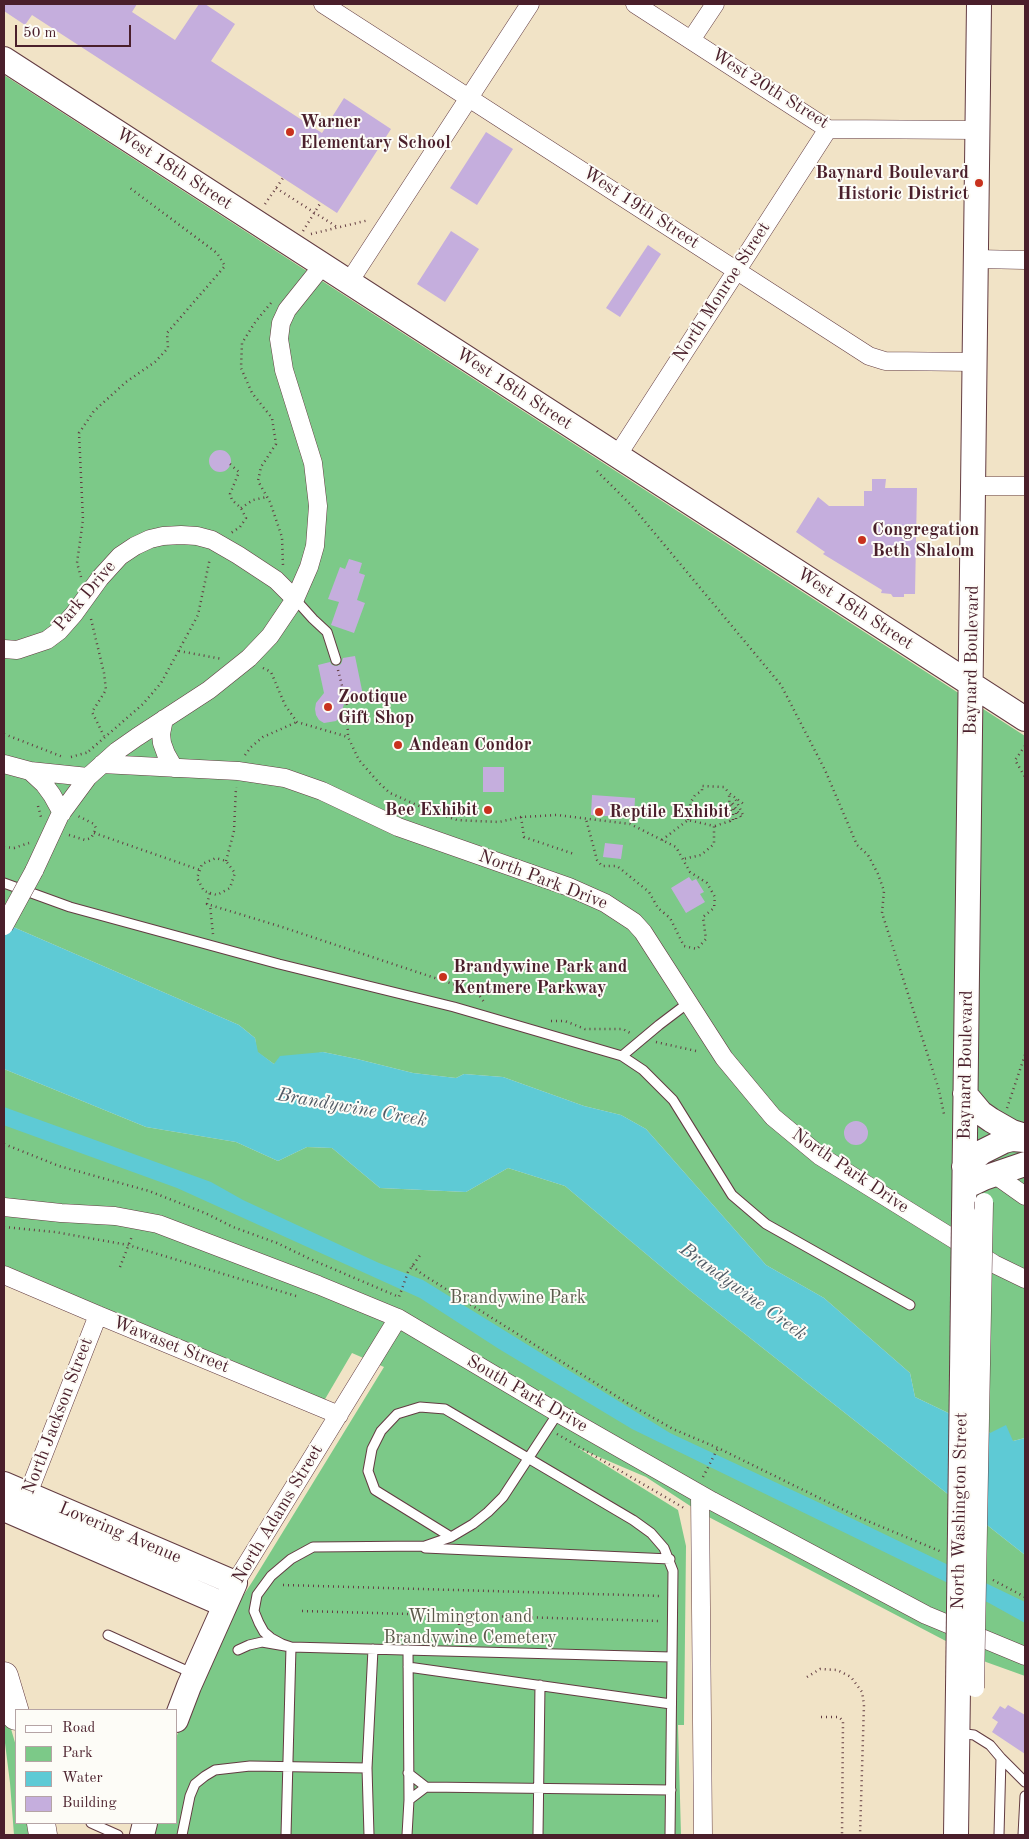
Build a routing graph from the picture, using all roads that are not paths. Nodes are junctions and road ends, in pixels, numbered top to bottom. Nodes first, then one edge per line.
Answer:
1 (323, 4) edge
2 (530, 4) edge
3 (635, 4) edge
4 (715, 4) edge
5 (979, 4) edge
6 (692, 40) junction
7 (4, 59) edge
8 (469, 98) junction
9 (828, 129) junction
10 (978, 130) junction
11 (976, 259) junction
12 (1025, 260) edge
13 (322, 265) junction
14 (736, 270) junction
15 (349, 282) junction
16 (974, 362) junction
17 (617, 456) junction
18 (973, 486) junction
19 (1025, 486) edge
20 (296, 599) junction
21 (4, 649) edge
22 (336, 660) road end
23 (972, 684) junction
24 (164, 718) junction
25 (1025, 719) edge
26 (4, 764) edge
27 (102, 764) junction
28 (174, 768) junction
29 (30, 772) junction
30 (88, 777) junction
31 (68, 813) junction
32 (4, 883) edge
33 (4, 926) edge
34 (688, 1003) junction
35 (622, 1056) junction
36 (965, 1094) junction
37 (1025, 1136) edge
38 (1025, 1140) edge
39 (1025, 1164) edge
40 (964, 1177) junction
41 (990, 1190) junction
42 (1025, 1196) edge
43 (4, 1207) edge
44 (4, 1274) edge
45 (1025, 1279) edge
46 (910, 1305) dead end
47 (98, 1316) junction
48 (398, 1318) junction
49 (558, 1413) junction
50 (338, 1415) junction
51 (528, 1460) junction
52 (4, 1484) edge
53 (28, 1494) junction
54 (700, 1494) junction
55 (11, 1513) edge
56 (451, 1537) junction
57 (403, 1547) junction
58 (670, 1559) junction
59 (235, 1583) junction
60 (225, 1605) junction
61 (108, 1635) dead end
62 (291, 1647) junction
63 (374, 1649) junction
64 (238, 1650) dead end
65 (408, 1650) junction
66 (1025, 1656) edge
67 (671, 1657) junction
68 (408, 1666) junction
69 (194, 1674) junction
70 (4, 1676) edge
71 (540, 1685) junction
72 (966, 1688) junction
73 (671, 1704) junction
74 (15, 1713) edge
75 (178, 1715) edge
76 (957, 1732) junction
77 (1001, 1758) junction
78 (288, 1768) junction
79 (367, 1768) junction
80 (408, 1772) junction
81 (1025, 1782) edge
82 (426, 1787) junction
83 (540, 1788) junction
84 (671, 1790) junction
85 (1025, 1796) edge
86 (408, 1800) junction
87 (93, 1824) edge
88 (118, 1835) edge
89 (182, 1835) edge
90 (286, 1835) edge
91 (368, 1835) edge
92 (407, 1835) edge
93 (538, 1835) edge
94 (670, 1835) edge
95 (703, 1835) edge
96 (956, 1835) edge
97 (999, 1835) edge
98 (1023, 1835) edge

1 - 8 street, West 19th Street
2 - 8 street
3 - 6 street, West 20th Street
4 - 6 street
5 - 10 street, Baynard Boulevard
6 - 9 street, West 20th Street
7 - 13 street, West 18th Street
8 - 14 street, West 19th Street
8 - 15 street
9 - 10 street, West 20th Street
9 - 14 street, North Monroe Street
10 - 11 street, Baynard Boulevard
11 - 12 street
11 - 16 street, Baynard Boulevard
13 - 15 street, West 18th Street
13 - 20 street
14 - 16 street, West 19th Street
14 - 17 street, North Monroe Street
15 - 17 street, West 18th Street
16 - 18 street, Baynard Boulevard
17 - 23 street, West 18th Street
18 - 19 street
18 - 23 street, Baynard Boulevard
20 - 21 street, Park Drive
20 - 22 lane
20 - 24 street
23 - 25 street, West 18th Street
23 - 36 street, Baynard Boulevard
24 - 27 street
24 - 28 street
26 - 29 street
27 - 28 street, North Park Drive
27 - 30 street
28 - 34 street, North Park Drive
29 - 30 street
29 - 31 street
30 - 31 street
31 - 33 street, bridge
32 - 35 lane
34 - 35 lane
34 - 45 street, North Park Drive
35 - 46 lane
36 - 37 street
36 - 40 street, Baynard Boulevard
38 - 40 street
39 - 41 street
40 - 41 street
40 - 72 street, North Washington Street, bridge
41 - 42 street
41 - 72 street, bridge
43 - 48 street, South Park Drive
44 - 47 street, Wawaset Street
47 - 50 street, Wawaset Street
47 - 53 street, North Jackson Street
48 - 49 street, South Park Drive
48 - 50 street, North Adams Street
49 - 51 lane
49 - 54 street, South Park Drive
50 - 59 street, North Adams Street
51 - 56 lane
51 - 56 lane
51 - 58 lane
52 - 53 street, Lovering Avenue
53 - 55 street, North Jackson Street
53 - 59 street, Lovering Avenue
54 - 66 street, South Park Drive
54 - 95 street
55 - 60 street, Lovering Avenue
56 - 57 lane
57 - 58 lane
57 - 62 lane
58 - 67 lane
59 - 60 street, North Adams Street
60 - 69 street, North Adams Street
61 - 69 lane
62 - 63 lane
62 - 64 lane
62 - 78 lane
63 - 65 lane
63 - 79 lane
65 - 67 lane
65 - 68 lane
67 - 73 lane
68 - 71 lane
68 - 80 lane
69 - 75 street, North Adams Street
70 - 74 highway
71 - 73 lane
71 - 83 lane
72 - 76 street, North Washington Street
73 - 84 lane
76 - 77 lane
76 - 96 street, North Washington Street
77 - 81 lane
77 - 97 lane
78 - 79 lane
78 - 89 lane
78 - 90 lane
79 - 91 lane
80 - 82 lane
80 - 86 lane
82 - 83 lane
82 - 86 lane
83 - 84 lane
83 - 93 lane
84 - 94 lane
85 - 98 lane
86 - 92 lane
87 - 88 lane

